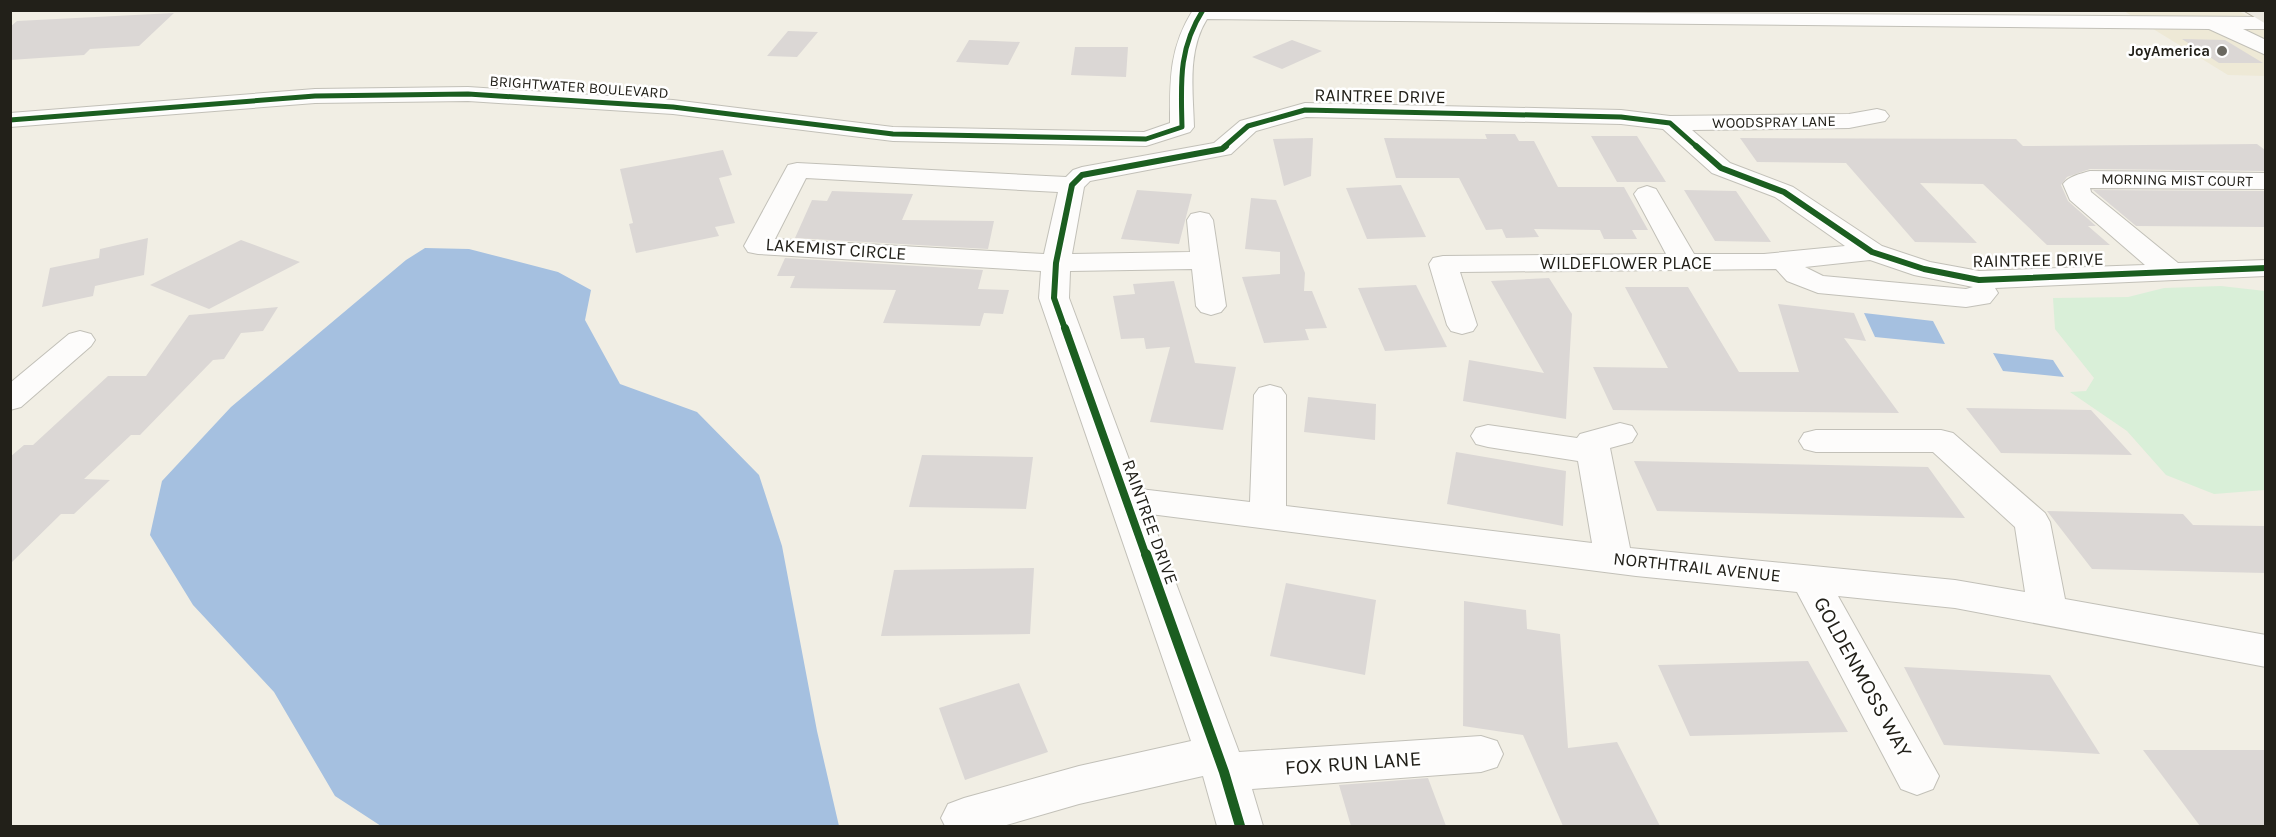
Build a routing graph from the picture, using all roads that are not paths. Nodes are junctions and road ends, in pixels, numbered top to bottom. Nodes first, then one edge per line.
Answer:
1 (2184, 10) edge
2 (2253, 10) edge
3 (1202, 12) edge
4 (2265, 18) edge
5 (2203, 22) junction
6 (2265, 23) edge
7 (2265, 48) edge
8 (1877, 116) dead end
9 (10, 120) edge
10 (1670, 123) junction
11 (2265, 181) edge
12 (1072, 185) junction
13 (1647, 194) dead end
14 (1200, 220) dead end
15 (1872, 252) junction
16 (1783, 260) junction
17 (1205, 261) junction
18 (1056, 263) junction
19 (1685, 263) junction
20 (2265, 268) edge
21 (2170, 271) junction
22 (1979, 280) junction
23 (1211, 306) dead end
24 (1462, 325) dead end
25 (80, 340) dead end
26 (1270, 395) dead end
27 (10, 400) edge
28 (1488, 436) dead end
29 (1816, 441) dead end
30 (1126, 499) junction
31 (1268, 517) junction
32 (1613, 559) junction
33 (1809, 578) junction
34 (2048, 610) junction
35 (2265, 651) edge
36 (1481, 754) dead end
37 (1221, 763) junction
38 (1917, 776) dead end
39 (964, 818) dead end
40 (1240, 826) edge

1 - 5 street
2 - 4 main road
3 - 5 street
3 - 9 street, BRIGHTWATER BOULEVARD
5 - 6 street
5 - 7 street
8 - 10 street, WOODSPRAY LANE
10 - 12 street, RAINTREE DRIVE
10 - 15 street, RAINTREE DRIVE
11 - 21 street, MORNING MIST COURT
12 - 18 street, RAINTREE DRIVE
12 - 18 street, LAKEMIST CIRCLE
13 - 19 street
14 - 17 street
15 - 16 street, WILDEFLOWER PLACE
15 - 22 street, RAINTREE DRIVE
16 - 19 street, WILDEFLOWER PLACE
16 - 22 street
17 - 18 street
17 - 23 street
18 - 30 street, RAINTREE DRIVE
19 - 24 street, WILDEFLOWER PLACE
20 - 21 street, RAINTREE DRIVE
21 - 22 street, RAINTREE DRIVE
25 - 27 street
26 - 31 street
28 - 32 street
29 - 34 street
30 - 31 street, NORTHTRAIL AVENUE
30 - 37 street, RAINTREE DRIVE
31 - 32 street, NORTHTRAIL AVENUE
32 - 33 street, NORTHTRAIL AVENUE
33 - 34 street, NORTHTRAIL AVENUE
33 - 38 street, GOLDENMOSS WAY
34 - 35 street, NORTHTRAIL AVENUE
36 - 37 street, FOX RUN LANE
37 - 39 street, FOX RUN LANE
37 - 40 street, RAINTREE DRIVE

